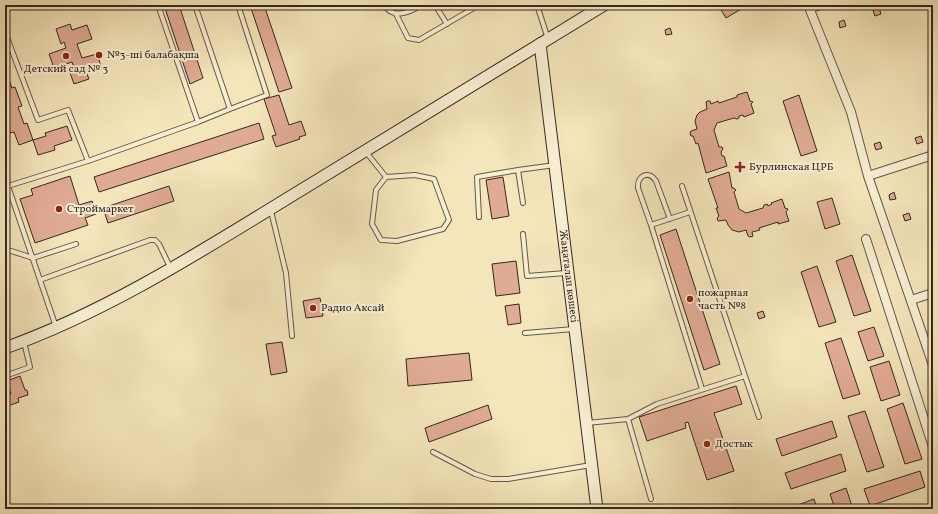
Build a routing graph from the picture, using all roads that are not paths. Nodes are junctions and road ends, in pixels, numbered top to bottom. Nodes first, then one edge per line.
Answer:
1 (158, 5) edge
2 (194, 5) edge
3 (238, 5) edge
4 (384, 5) edge
5 (422, 5) edge
6 (435, 5) edge
7 (479, 5) edge
8 (537, 5) edge
9 (604, 5) edge
10 (821, 5) edge
11 (473, 7) edge
12 (810, 7) edge
13 (396, 14) junction
14 (447, 24) junction
15 (5, 32) edge
16 (544, 42) junction
17 (230, 109) junction
18 (198, 122) junction
19 (366, 152) junction
20 (933, 155) edge
21 (88, 161) junction
22 (555, 165) junction
23 (518, 170) junction
24 (868, 176) junction
25 (386, 177) junction
26 (682, 186) dead end
27 (6, 187) edge
28 (523, 203) dead end
29 (270, 209) junction
30 (690, 212) junction
31 (479, 217) dead end
32 (670, 219) junction
33 (651, 225) junction
34 (523, 234) dead end
35 (866, 239) dead end
36 (76, 244) dead end
37 (5, 249) edge
38 (33, 258) junction
39 (170, 269) junction
40 (568, 272) junction
41 (40, 280) junction
42 (933, 293) edge
43 (911, 300) junction
44 (56, 327) junction
45 (575, 329) junction
46 (525, 333) dead end
47 (292, 336) dead end
48 (24, 341) junction
49 (5, 348) edge
50 (933, 365) edge
51 (5, 376) edge
52 (745, 376) junction
53 (702, 389) junction
54 (759, 417) dead end
55 (628, 419) junction
56 (587, 423) junction
57 (933, 447) edge
58 (433, 452) dead end
59 (592, 465) junction
60 (651, 499) dead end
61 (597, 509) edge

1 - 18 lane
2 - 17 lane
3 - 17 lane
4 - 13 lane
5 - 13 lane
6 - 14 lane
7 - 11 lane
8 - 16 lane
9 - 16 main road
10 - 12 street
11 - 14 lane
12 - 24 street
13 - 14 lane
15 - 21 lane
16 - 19 main road
16 - 22 main road, Жаңаталап көшесі
17 - 18 lane
18 - 21 lane
19 - 25 lane
19 - 29 main road
20 - 24 street
21 - 27 lane
22 - 23 lane
22 - 40 main road, Жаңаталап көшесі
23 - 28 lane
23 - 31 lane
24 - 43 street
25 - 25 lane
26 - 30 lane
27 - 38 lane
29 - 39 main road
29 - 47 lane
30 - 32 lane
30 - 52 lane
32 - 33 lane
32 - 33 lane
33 - 53 lane
34 - 40 lane
35 - 57 street
36 - 38 lane
37 - 38 lane
38 - 41 lane
39 - 41 lane
39 - 44 main road
40 - 45 main road, Жаңаталап көшесі
41 - 44 lane
42 - 43 street
43 - 50 street
44 - 48 main road
45 - 46 lane
45 - 56 main road, Жаңаталап көшесі
48 - 49 main road
48 - 51 lane
52 - 53 lane
52 - 54 lane
53 - 55 lane
55 - 56 lane
55 - 60 lane
56 - 59 main road, Жаңаталап көшесі
58 - 59 lane
59 - 61 main road, Жаңаталап көшесі

